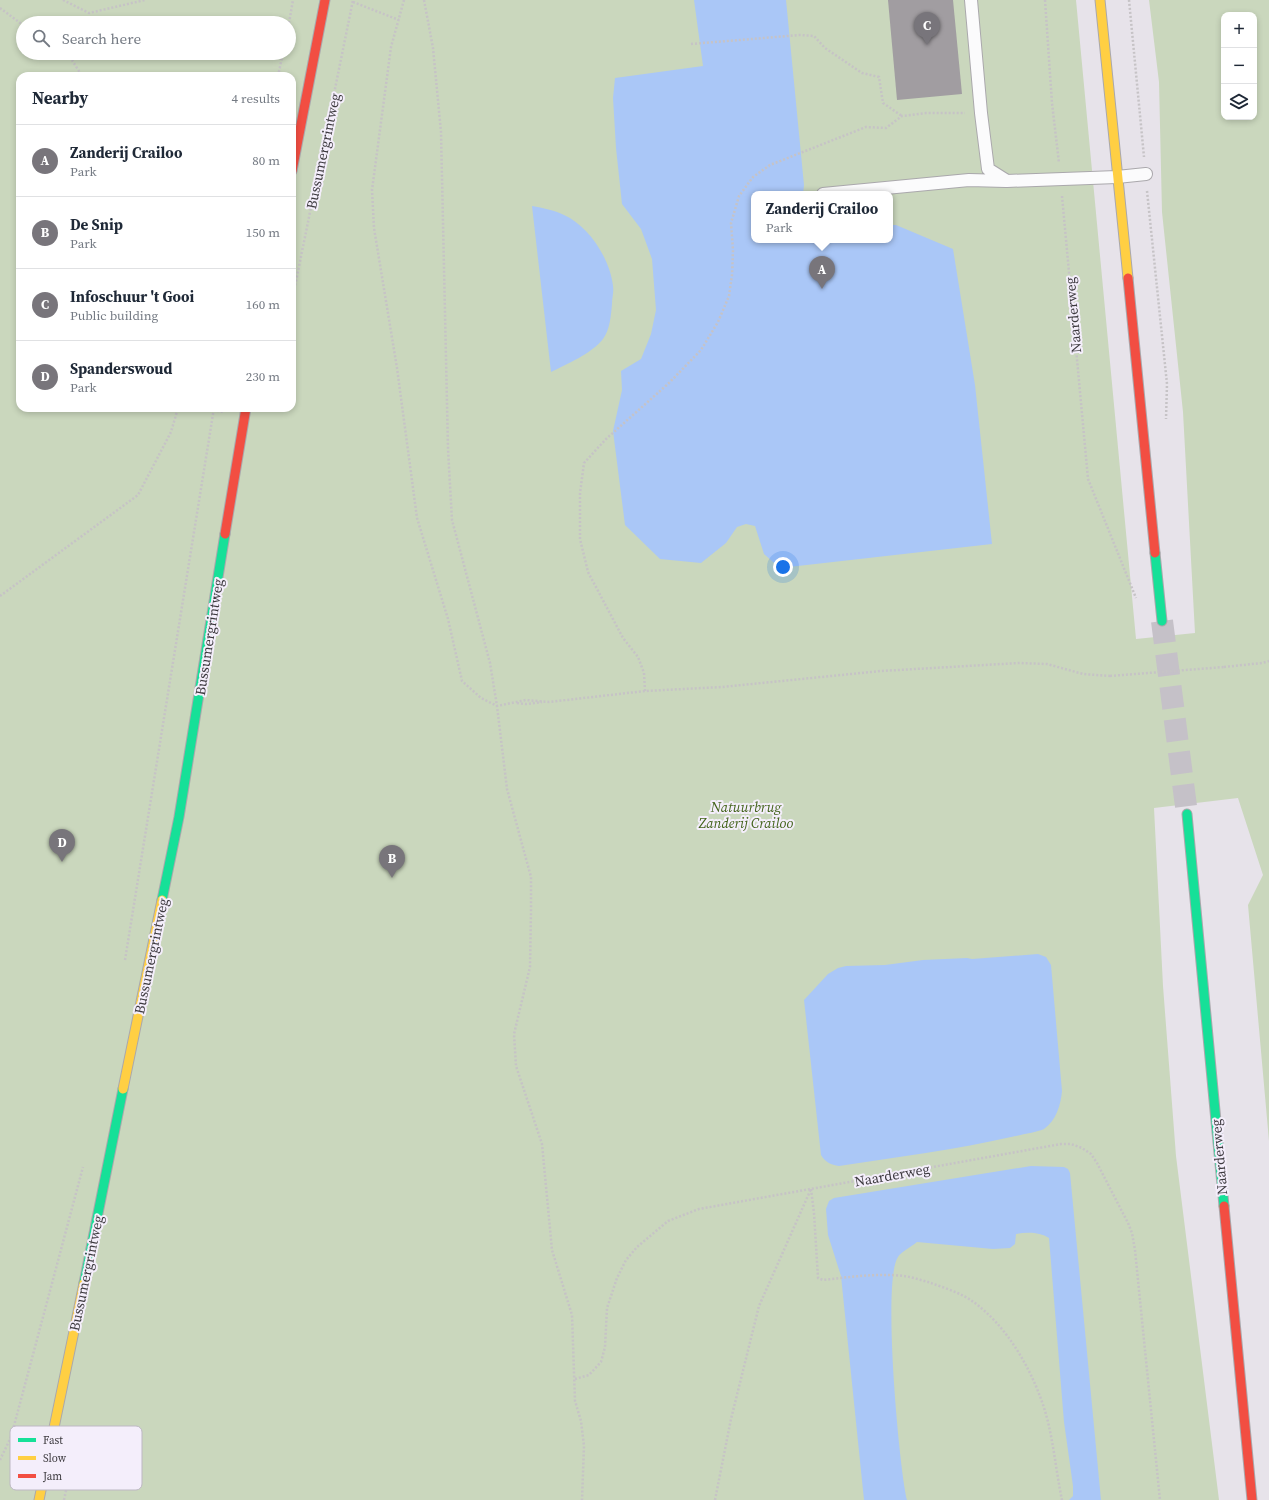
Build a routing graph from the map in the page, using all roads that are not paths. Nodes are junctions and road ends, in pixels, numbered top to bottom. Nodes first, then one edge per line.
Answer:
1 (325, 0) edge
2 (971, 0) edge
3 (1100, 0) edge
4 (296, 149) edge
5 (1146, 174) road end
6 (1117, 178) junction
7 (1007, 181) junction
8 (854, 191) edge
9 (245, 412) edge
10 (1162, 621) tunnel mouth
11 (1187, 814) tunnel mouth
12 (55, 1426) edge
13 (42, 1490) edge
14 (40, 1500) edge
15 (1252, 1500) edge

1 - 4 main road, Bussumergrintweg
2 - 7 lane
3 - 6 main road
5 - 6 lane
6 - 7 lane
6 - 10 main road
7 - 8 lane
9 - 12 main road, Bussumergrintweg
11 - 15 main road, Naarderweg
13 - 14 main road, Bussumergrintweg

